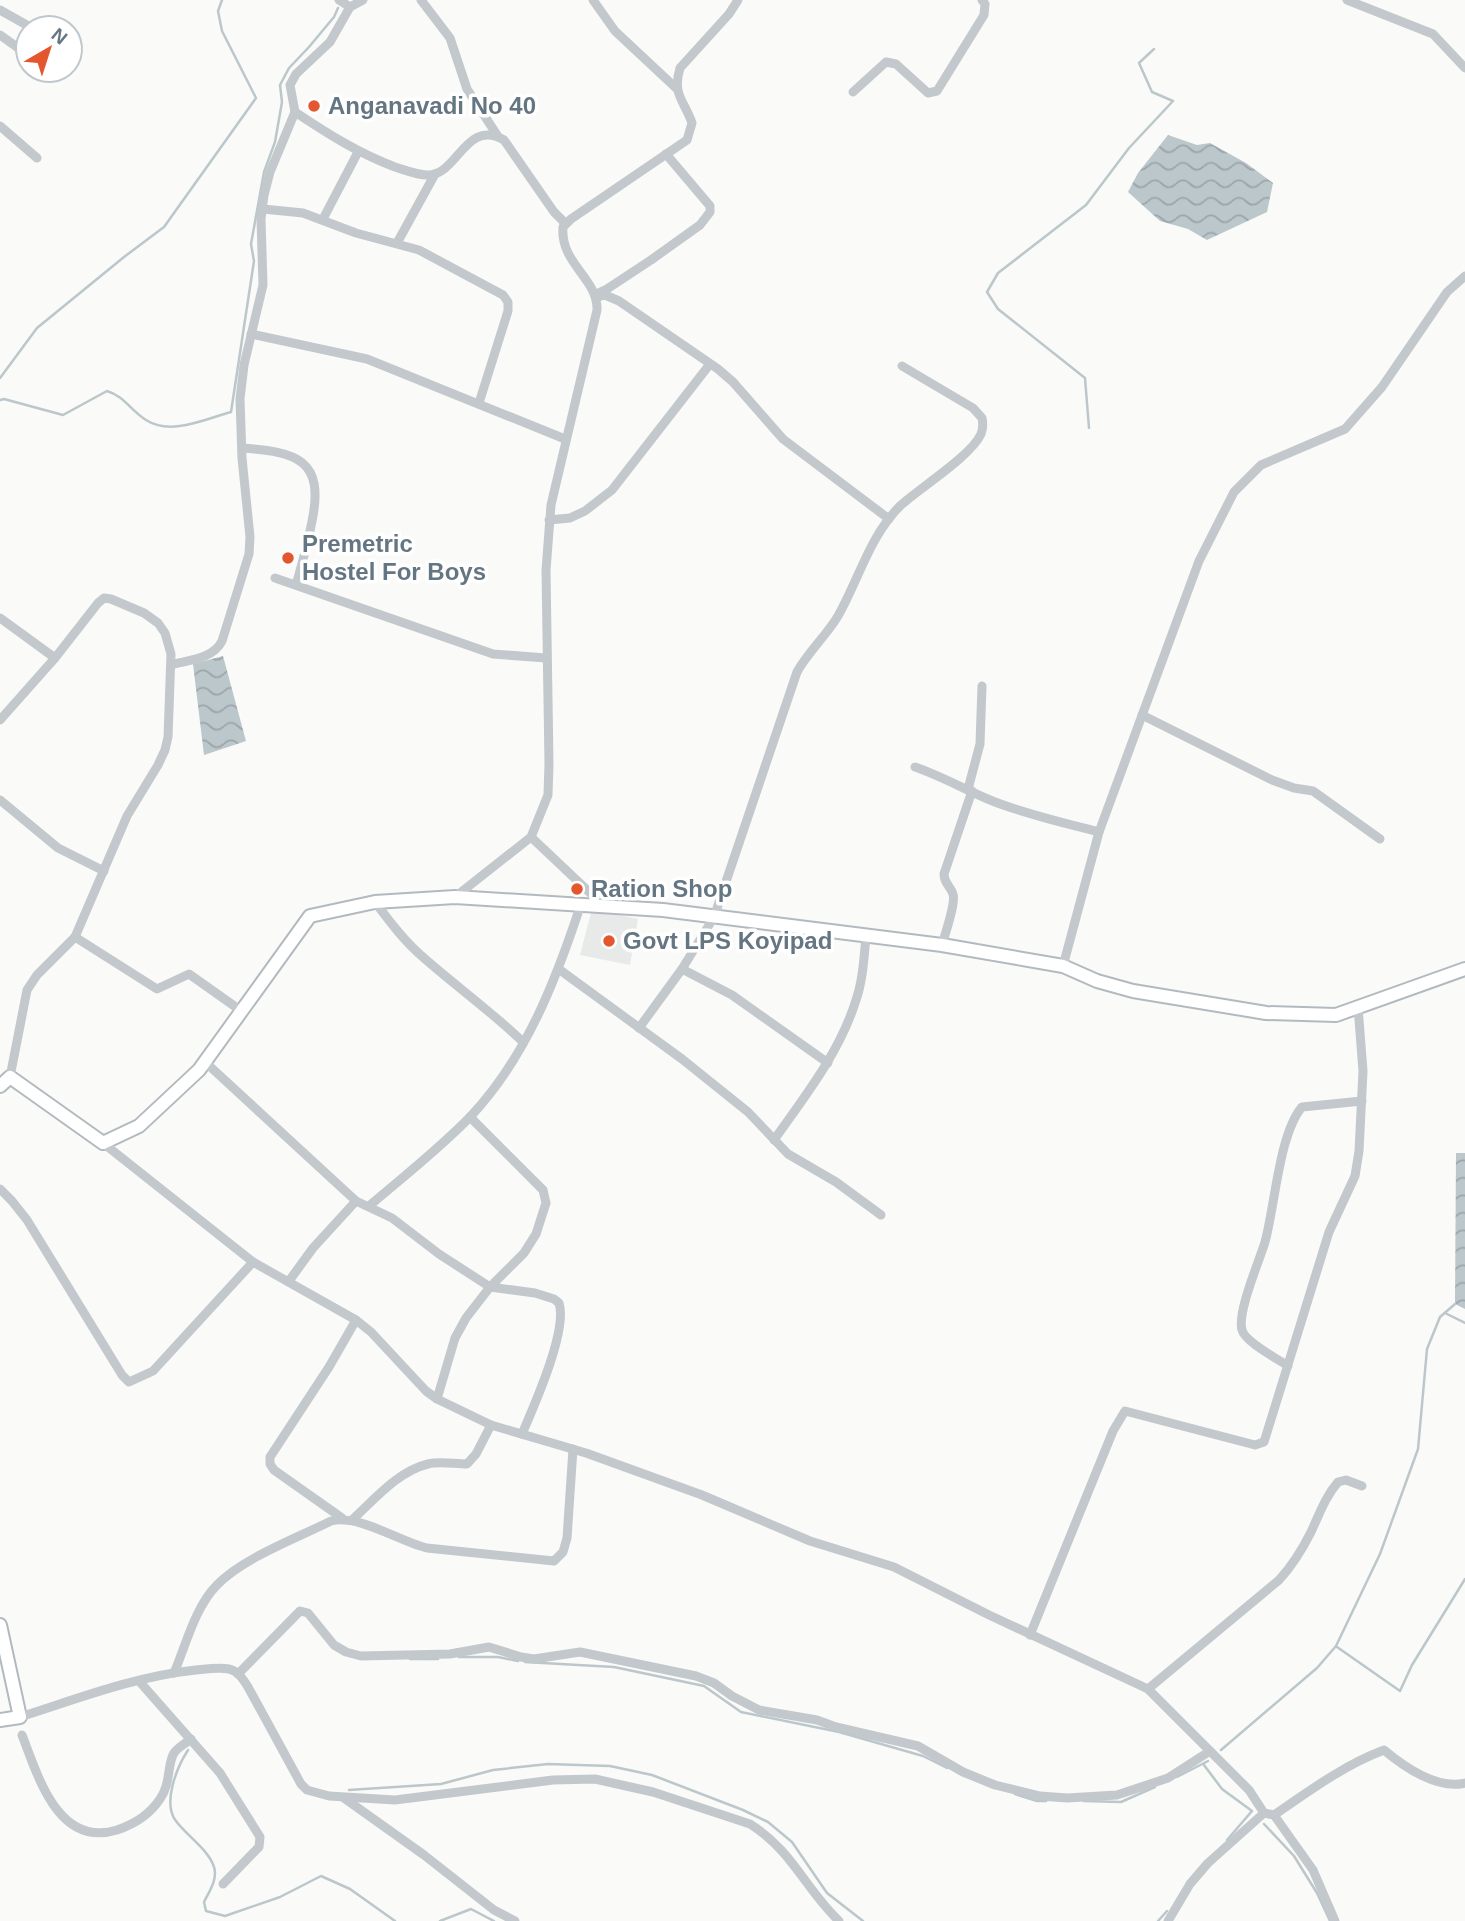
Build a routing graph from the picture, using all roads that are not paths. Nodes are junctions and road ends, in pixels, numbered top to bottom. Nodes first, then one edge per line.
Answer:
1 (339, 0) edge
2 (363, 0) edge
3 (421, 0) edge
4 (593, 0) edge
5 (738, 0) edge
6 (982, 0) edge
7 (1347, 0) edge
8 (350, 7) junction
9 (1465, 68) edge
10 (677, 88) junction
11 (853, 92) dead end
12 (295, 112) junction
13 (0, 127) edge
14 (497, 135) junction
15 (358, 152) junction
16 (666, 154) junction
17 (37, 158) dead end
18 (435, 174) junction
19 (263, 209) junction
20 (323, 219) junction
21 (565, 223) junction
22 (397, 243) junction
23 (1465, 276) edge
24 (1455, 284) junction
25 (1465, 293) edge
26 (595, 295) junction
27 (251, 334) junction
28 (710, 364) junction
29 (902, 366) dead end
30 (479, 403) junction
31 (565, 439) junction
32 (242, 448) junction
33 (888, 519) junction
34 (549, 520) junction
35 (275, 578) dead end
36 (296, 585) junction
37 (0, 618) edge
38 (55, 658) junction
39 (546, 658) junction
40 (171, 665) junction
41 (982, 686) dead end
42 (1142, 715) junction
43 (0, 720) edge
44 (915, 767) dead end
45 (970, 790) junction
46 (0, 800) edge
47 (1099, 832) junction
48 (531, 837) junction
49 (1380, 839) dead end
50 (104, 872) junction
51 (456, 897) junction
52 (375, 902) junction
53 (581, 904) junction
54 (604, 906) junction
55 (714, 917) junction
56 (866, 936) junction
57 (75, 937) junction
58 (942, 945) junction
59 (1063, 965) junction
60 (682, 969) junction
61 (1465, 969) edge
62 (559, 970) junction
63 (1358, 1007) junction
64 (240, 1010) junction
65 (639, 1028) junction
66 (523, 1042) junction
67 (204, 1061) junction
68 (828, 1063) junction
69 (5, 1081) edge
70 (1362, 1101) junction
71 (470, 1117) junction
72 (774, 1140) junction
73 (103, 1143) junction
74 (0, 1189) edge
75 (356, 1201) junction
76 (369, 1206) junction
77 (881, 1215) dead end
78 (253, 1262) junction
79 (289, 1281) junction
80 (490, 1287) junction
81 (356, 1320) junction
82 (1289, 1366) junction
83 (437, 1399) junction
84 (491, 1425) junction
85 (522, 1434) junction
86 (573, 1449) junction
87 (1362, 1486) dead end
88 (347, 1519) junction
89 (0, 1625) edge
90 (1030, 1635) junction
91 (174, 1673) junction
92 (238, 1674) junction
93 (139, 1681) junction
94 (1148, 1689) junction
95 (20, 1717) junction
96 (0, 1720) edge
97 (22, 1735) dead end
98 (191, 1739) junction
99 (1210, 1751) junction
100 (1465, 1783) edge
101 (342, 1797) junction
102 (1269, 1814) junction
103 (223, 1884) dead end
104 (515, 1921) edge
105 (839, 1921) edge
106 (1168, 1921) edge
107 (1335, 1921) edge

1 - 8 street
2 - 8 street
3 - 14 street
4 - 10 street
5 - 10 street
6 - 11 street
7 - 9 street
8 - 12 street
10 - 16 street
12 - 15 street
12 - 19 street
13 - 17 street
14 - 18 street
14 - 21 street
15 - 18 street
15 - 20 street
16 - 21 street
16 - 26 street
18 - 22 street
19 - 20 street
19 - 27 street
20 - 22 street
21 - 26 street
22 - 30 street
23 - 24 street
24 - 25 street
24 - 42 street
26 - 28 street
26 - 31 street
27 - 30 street
27 - 32 street
28 - 33 street
28 - 34 street
29 - 33 street
30 - 31 street
31 - 34 street
32 - 36 street
32 - 40 street
33 - 55 street
34 - 39 street
35 - 36 street
36 - 39 street
37 - 38 street
38 - 40 street
38 - 43 street
39 - 48 street
40 - 50 street
41 - 45 street
42 - 47 street
42 - 49 street
44 - 45 street
45 - 47 street
45 - 58 street
46 - 50 street
47 - 59 street
48 - 51 street
48 - 54 street
50 - 57 street
51 - 52 street
51 - 53 street
52 - 64 street
52 - 66 street
53 - 54 street
53 - 62 street
54 - 55 street
55 - 56 street
55 - 60 street
56 - 58 street
56 - 68 street
57 - 64 street
57 - 69 street
58 - 59 street
59 - 63 street
60 - 65 street
60 - 68 street
61 - 63 street
62 - 65 street
62 - 66 street
63 - 70 street
64 - 67 street
65 - 72 street
66 - 71 street
67 - 73 street
67 - 75 street
68 - 72 street
69 - 73 street
70 - 82 street
70 - 82 street
71 - 76 street
71 - 80 street
72 - 77 street
73 - 78 street
74 - 78 street
75 - 76 street
75 - 79 street
76 - 80 street
78 - 79 street
79 - 81 street
80 - 83 street
80 - 85 street
81 - 83 street
81 - 88 street
82 - 90 street
83 - 84 street
84 - 85 street
84 - 88 street
85 - 86 street
86 - 88 street
86 - 90 street
87 - 94 street
88 - 91 street
89 - 95 street
90 - 94 street
91 - 92 street
91 - 93 street
92 - 99 street
92 - 101 street
93 - 95 street
93 - 98 street
94 - 99 street
95 - 96 street
97 - 98 street
98 - 103 street
99 - 102 street
100 - 102 street
101 - 104 street
101 - 105 street
102 - 106 street
102 - 107 street

